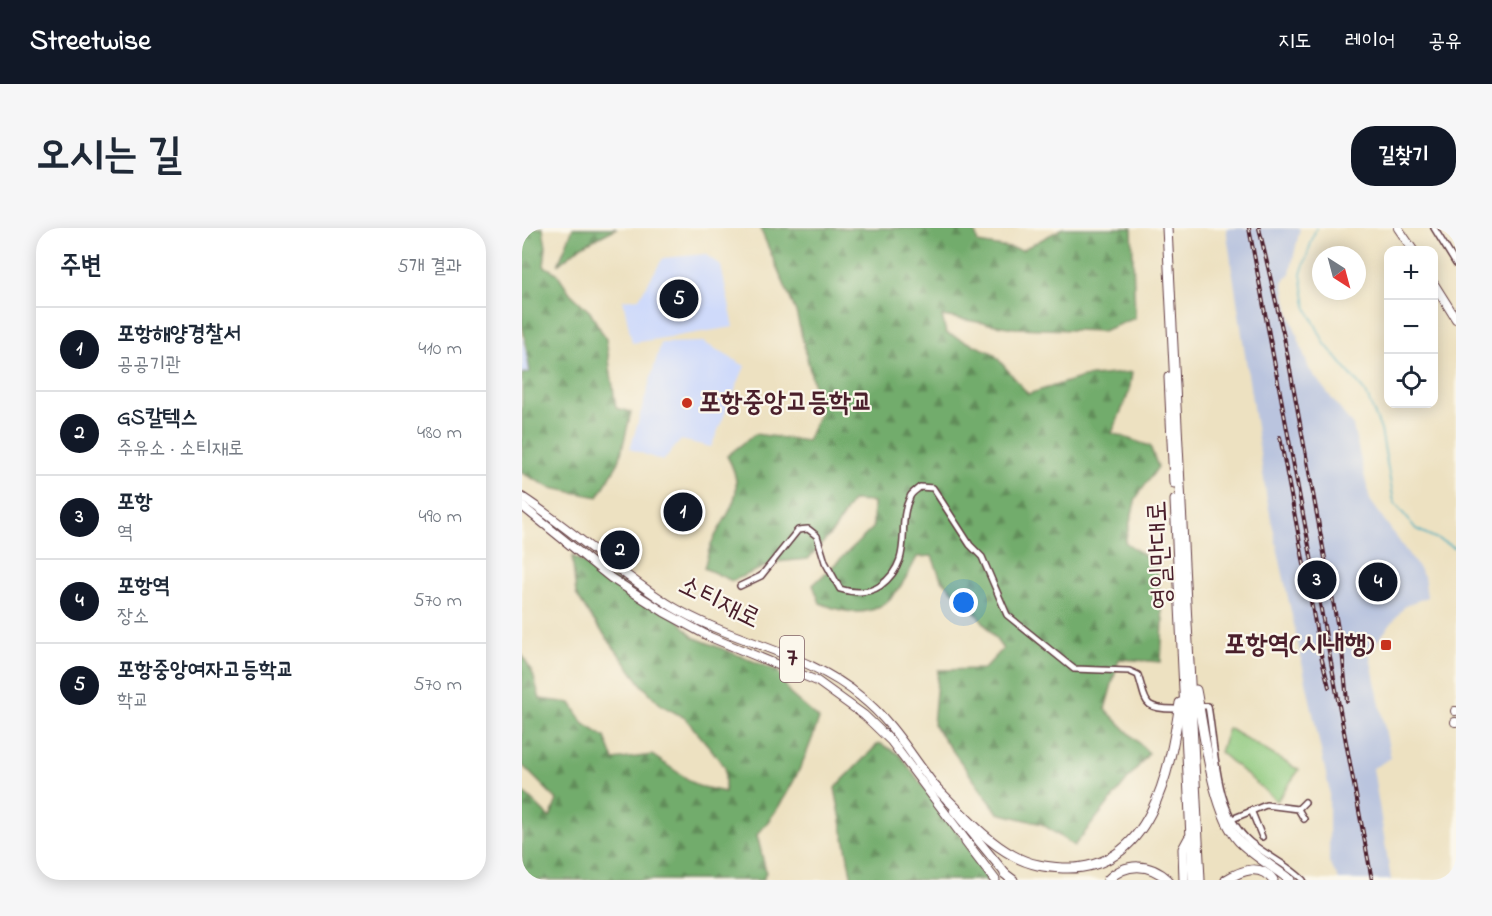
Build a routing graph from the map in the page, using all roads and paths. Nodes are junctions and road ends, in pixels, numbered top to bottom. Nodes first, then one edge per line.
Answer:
1 (1162, 228) edge
2 (1167, 228) edge
3 (1398, 228) edge
4 (1434, 228) edge
5 (1410, 246) edge
6 (1453, 255) edge
7 (1456, 264) edge
8 (1438, 290) edge
9 (1456, 319) edge
10 (522, 497) edge
11 (522, 506) edge
12 (740, 586) dead end
13 (1190, 656) junction
14 (1183, 680) junction
15 (1202, 706) dead end
16 (1174, 709) dead end
17 (935, 787) junction
18 (1305, 802) dead end
19 (1298, 809) junction
20 (1251, 810) junction
21 (1232, 819) junction
22 (1304, 819) dead end
23 (1194, 834) junction
24 (1262, 837) dead end
25 (966, 842) junction
26 (1008, 878) edge
27 (995, 880) edge
28 (1108, 880) edge
29 (1168, 880) edge
30 (1184, 880) edge
31 (1193, 880) edge
32 (1202, 880) edge
33 (1226, 880) edge
34 (1274, 880) edge
35 (1290, 880) edge
36 (1303, 880) edge

1 - 14 highway, 영일만대로
2 - 13 highway, 영일만대로
3 - 5 street
4 - 6 street
6 - 7 street
8 - 9 street
10 - 17 main road, 소티재로 / 7
11 - 25 main road, 소티재로 / 7
12 - 16 street
13 - 23 highway, 영일만대로
13 - 35 highway
14 - 17 highway
14 - 23 highway, 영일만대로
15 - 21 street
17 - 26 main road, 소티재로 / 7
18 - 19 street
19 - 20 street
19 - 22 street
20 - 21 street
20 - 24 street
21 - 36 street
23 - 30 highway
23 - 31 highway, 영일만대로
23 - 32 highway, 영일만대로
25 - 26 main road, 소티재로 / 7
25 - 27 highway
28 - 29 highway
33 - 34 highway

